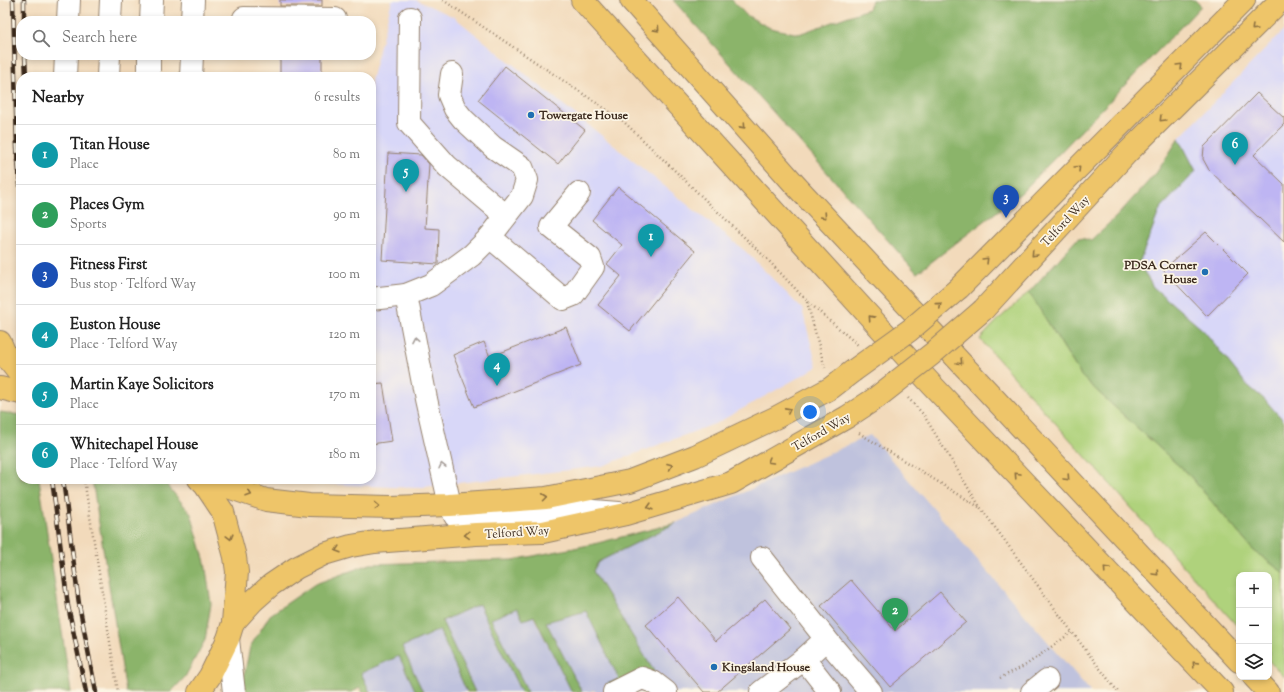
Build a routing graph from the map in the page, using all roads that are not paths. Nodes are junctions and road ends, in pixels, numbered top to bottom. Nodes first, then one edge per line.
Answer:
1 (69, 0) edge
2 (111, 0) edge
3 (152, 0) edge
4 (193, 0) edge
5 (582, 0) edge
6 (631, 0) edge
7 (1244, 0) edge
8 (1281, 0) edge
9 (68, 16) edge
10 (110, 16) edge
11 (151, 16) edge
12 (192, 16) edge
13 (410, 18) dead end
14 (66, 60) edge
15 (109, 60) edge
16 (149, 60) edge
17 (192, 60) edge
18 (65, 72) edge
19 (108, 72) edge
20 (149, 72) edge
21 (191, 72) edge
22 (452, 74) dead end
23 (579, 193) dead end
24 (506, 216) junction
25 (490, 237) junction
26 (406, 295) junction
27 (376, 298) edge
28 (0, 342) edge
29 (16, 385) edge
30 (204, 484) edge
31 (222, 484) edge
32 (450, 504) junction
33 (626, 514) junction
34 (762, 558) dead end
35 (231, 631) junction
36 (826, 639) junction
37 (1236, 658) edge
38 (804, 659) junction
39 (1257, 680) edge
40 (199, 692) edge
41 (234, 692) edge
42 (614, 692) edge
43 (666, 692) edge
44 (761, 692) edge
45 (830, 692) edge
46 (871, 692) edge
47 (1222, 692) edge
48 (1268, 692) edge

1 - 9 street
2 - 10 street
3 - 11 street
4 - 12 street
47 -> 5 main road
6 -> 37 main road
32 -> 7 main road, bridge
8 -> 33 main road, Telford Way, bridge
13 - 24 street
14 - 18 street
15 - 19 street
16 - 20 street
17 - 21 street
22 - 24 street
23 - 25 street
24 - 25 street
25 - 26 street
26 - 27 street
32 -> 26 street
28 - 29 main road
30 -> 35 main road
31 -> 32 main road
32 - 33 street
33 -> 35 main road, Telford Way
34 - 36 street
35 - 40 main road
35 - 41 street
36 - 38 street
36 - 46 street
38 - 44 street
38 - 45 street
39 - 48 main road
42 - 43 street

